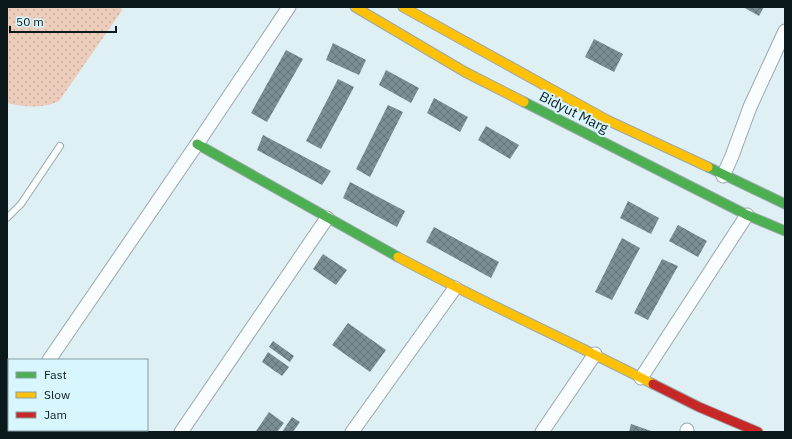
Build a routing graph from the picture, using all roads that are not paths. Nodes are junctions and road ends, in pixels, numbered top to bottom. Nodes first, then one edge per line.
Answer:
1 (289, 7) edge
2 (355, 7) edge
3 (403, 7) edge
4 (785, 31) edge
5 (197, 144) junction
6 (60, 146) dead end
7 (723, 176) junction
8 (785, 204) edge
9 (747, 215) junction
10 (7, 218) edge
11 (327, 218) junction
12 (785, 231) edge
13 (455, 288) junction
14 (595, 354) junction
15 (50, 359) edge
16 (642, 378) junction
17 (181, 432) edge
18 (352, 432) edge
19 (542, 432) edge
20 (758, 432) edge

1 - 5 street
2 - 9 main road, Bidyut Marg
3 - 7 main road, Bidyut Marg
4 - 7 street
5 - 11 main road
5 - 15 street
6 - 10 lane
7 - 8 main road, Bidyut Marg
9 - 12 main road, Bidyut Marg
9 - 16 street
11 - 13 main road
11 - 17 street
13 - 14 main road
13 - 18 street
14 - 16 main road
14 - 19 street
16 - 20 main road

